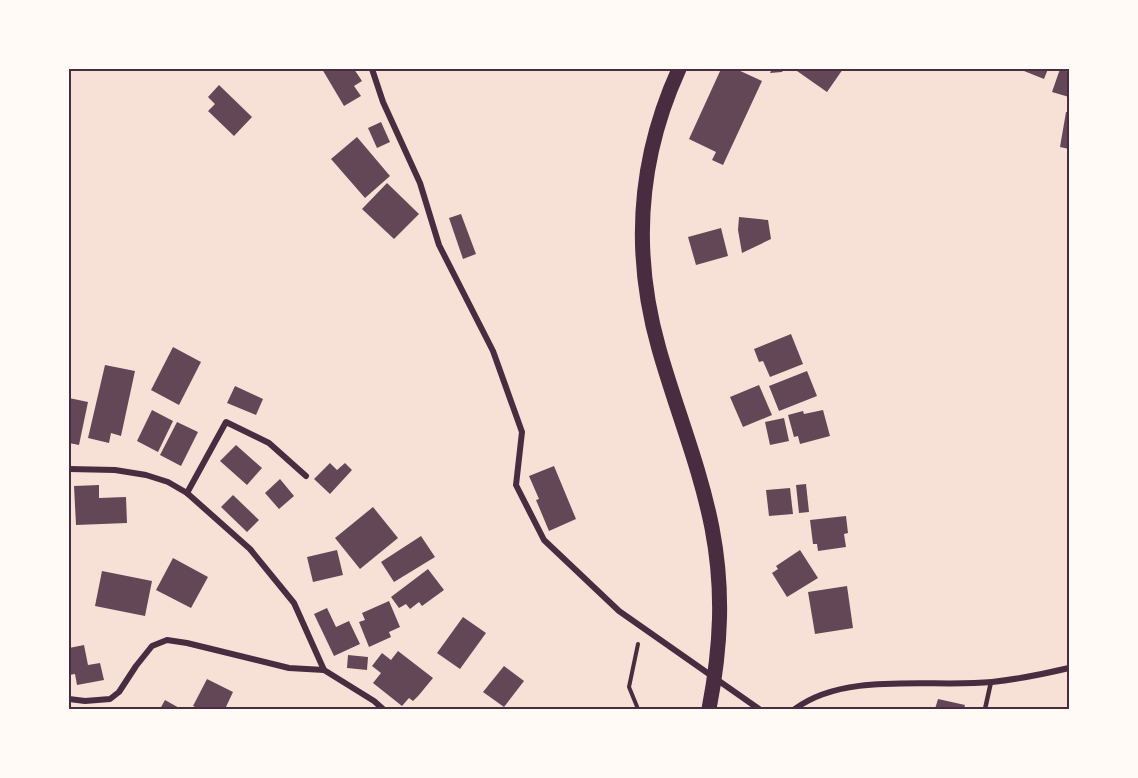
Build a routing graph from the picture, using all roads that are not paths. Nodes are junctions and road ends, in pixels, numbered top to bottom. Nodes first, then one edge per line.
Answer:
1 (372, 69) edge
2 (679, 69) edge
3 (69, 469) edge
4 (306, 477) dead end
5 (187, 494) junction
6 (1069, 668) edge
7 (324, 670) junction
8 (991, 682) junction
9 (69, 699) edge
10 (758, 708) edge
11 (383, 709) edge
12 (708, 709) edge
13 (795, 709) edge
14 (985, 709) edge

1 - 10 street
2 - 12 main road
3 - 5 street
4 - 5 street
5 - 7 street
6 - 8 street
7 - 9 street
7 - 11 street
8 - 13 street
8 - 14 lane

